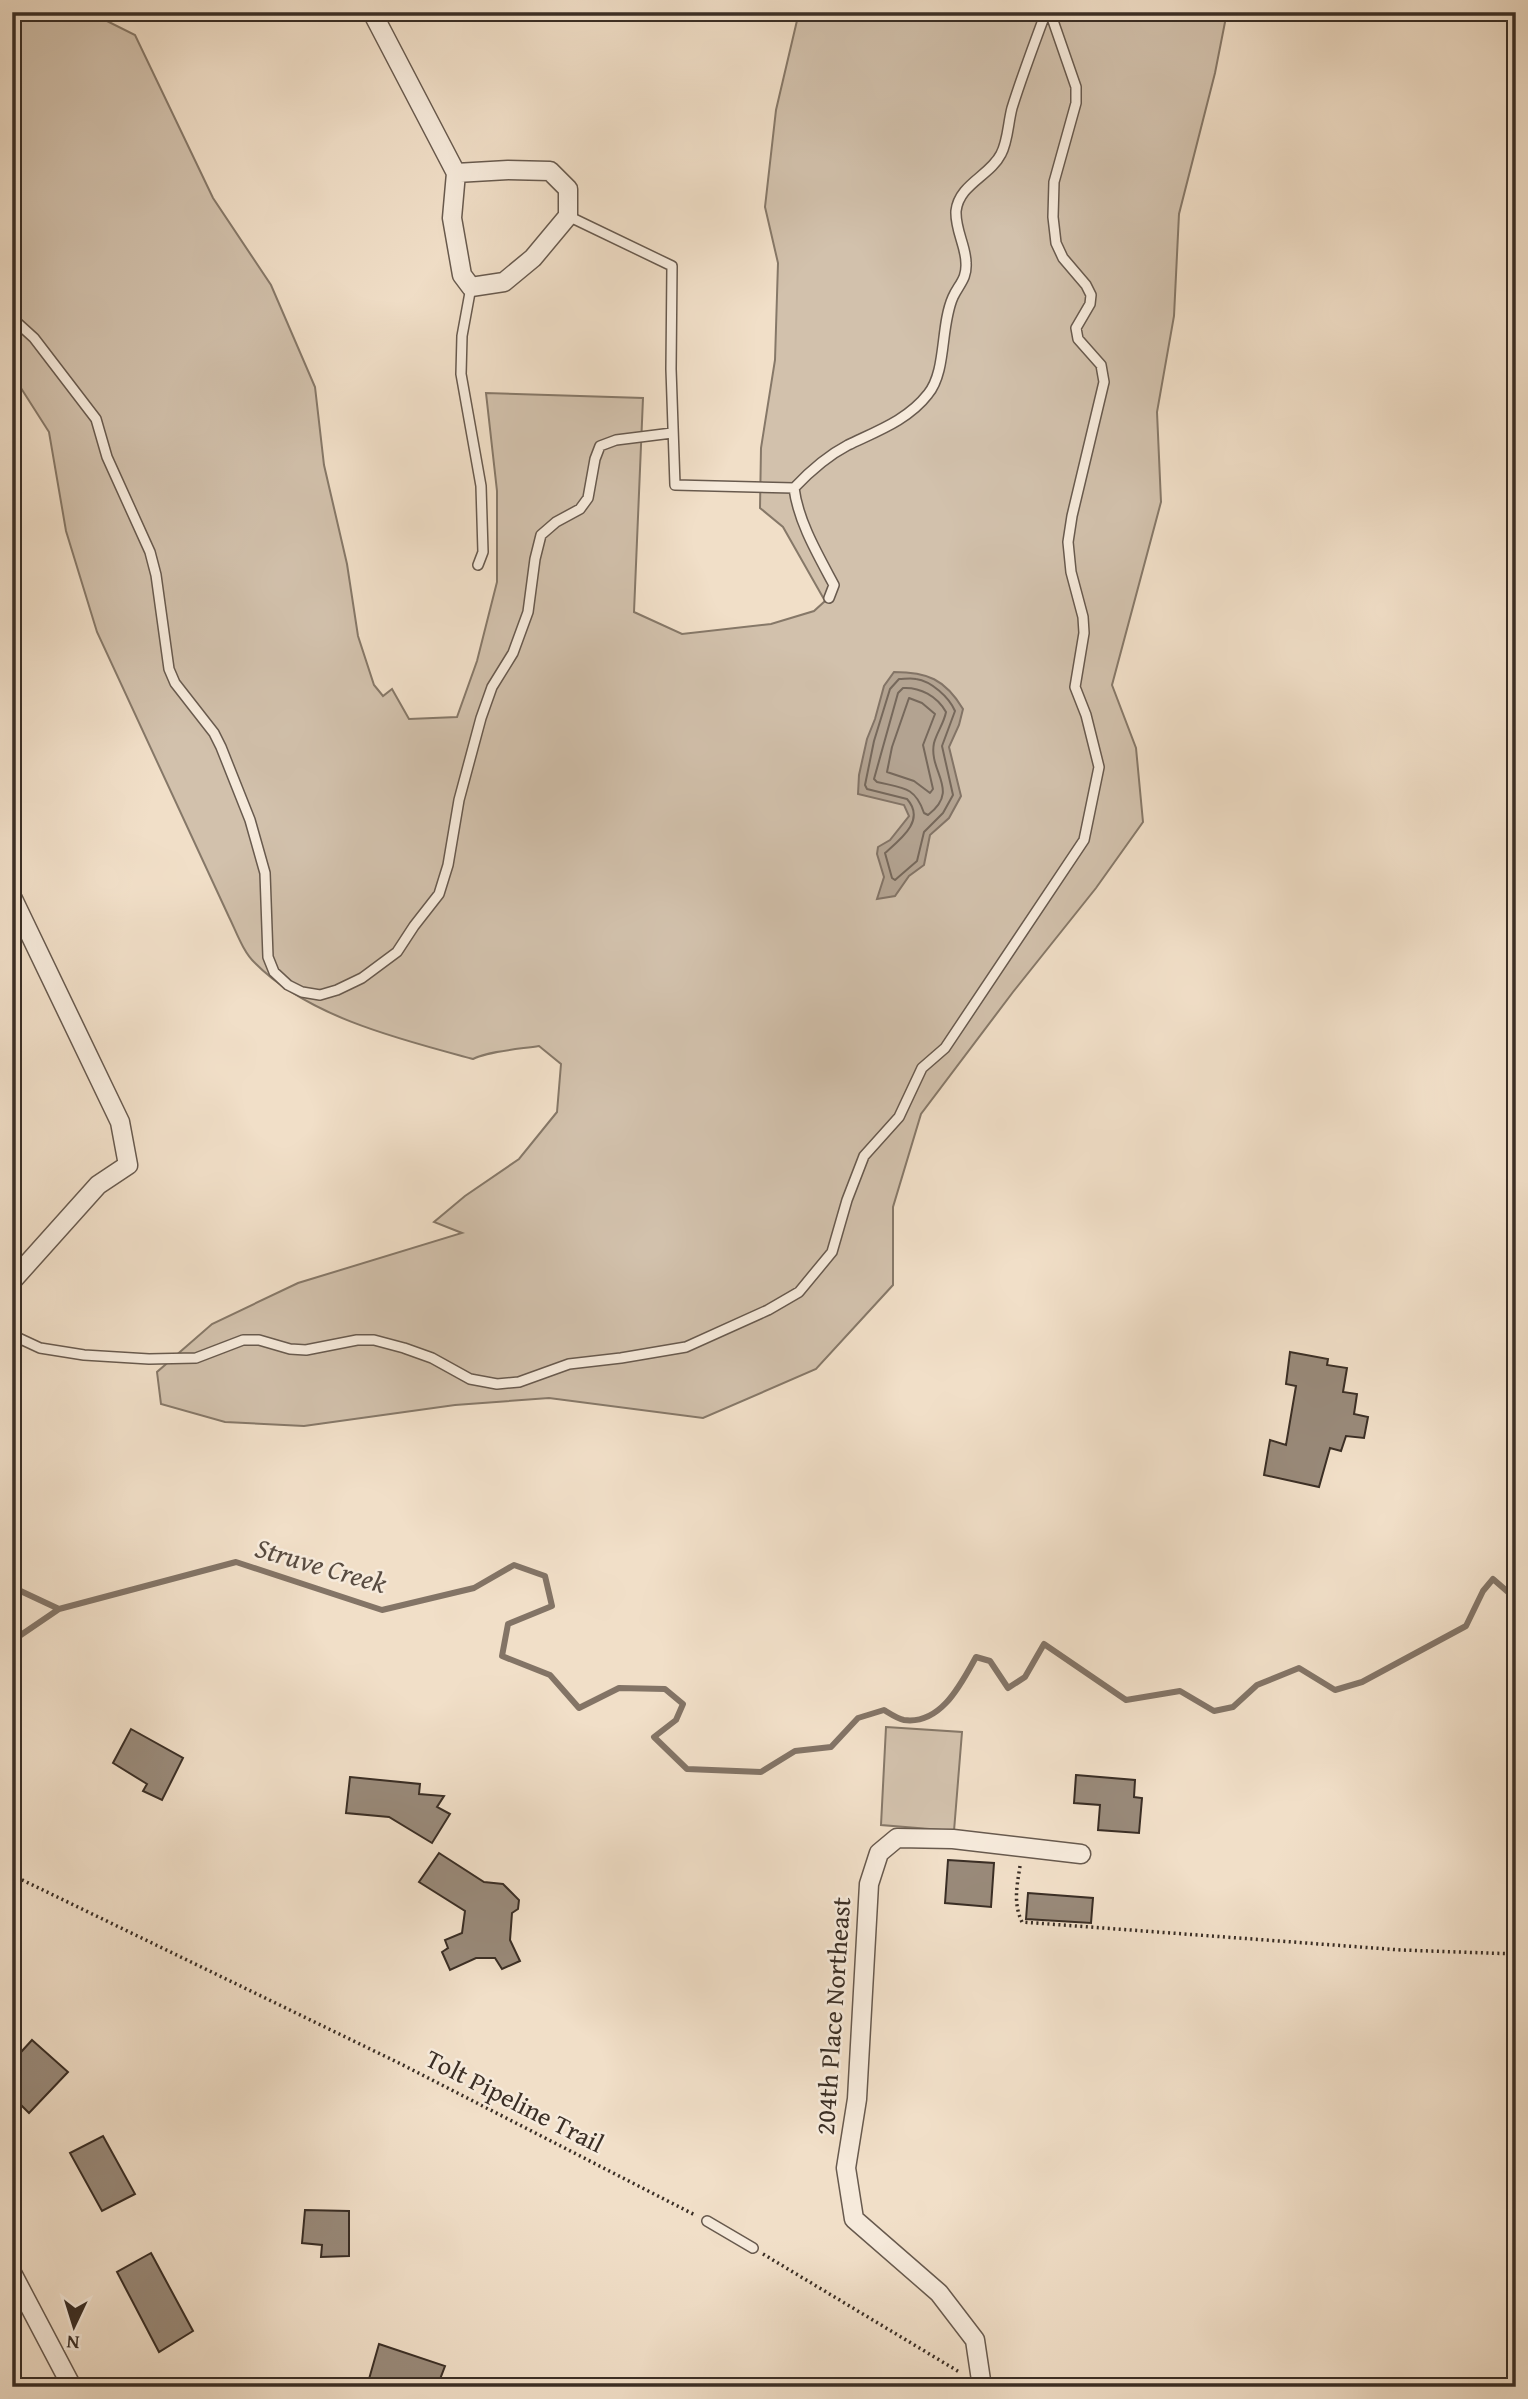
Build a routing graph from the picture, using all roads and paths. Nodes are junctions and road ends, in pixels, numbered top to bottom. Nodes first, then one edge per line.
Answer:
1 (372, 12) edge
2 (1048, 12) edge
3 (456, 173) junction
4 (568, 216) junction
5 (471, 287) junction
6 (12, 318) edge
7 (672, 433) junction
8 (794, 488) junction
9 (478, 565) dead end
10 (830, 598) dead end
11 (12, 897) edge
12 (12, 1281) edge
13 (12, 1335) edge
14 (1024, 1847) junction
15 (1081, 1854) dead end
16 (12, 1875) edge
17 (1516, 1954) edge
18 (707, 2221) joint
19 (754, 2248) joint
20 (12, 2273) edge
21 (982, 2386) edge
22 (72, 2387) edge

1 - 3 street
2 - 8 lane
2 - 13 lane
3 - 4 street
3 - 5 street
4 - 5 street
4 - 7 lane
5 - 9 lane
6 - 7 lane
7 - 8 lane
8 - 10 lane
11 - 12 street
14 - 15 street, 204th Place Northeast
14 - 17 path
14 - 21 street, 204th Place Northeast
16 - 18 path, Tolt Pipeline Trail
18 - 19 lane
19 - 21 path
20 - 22 street

